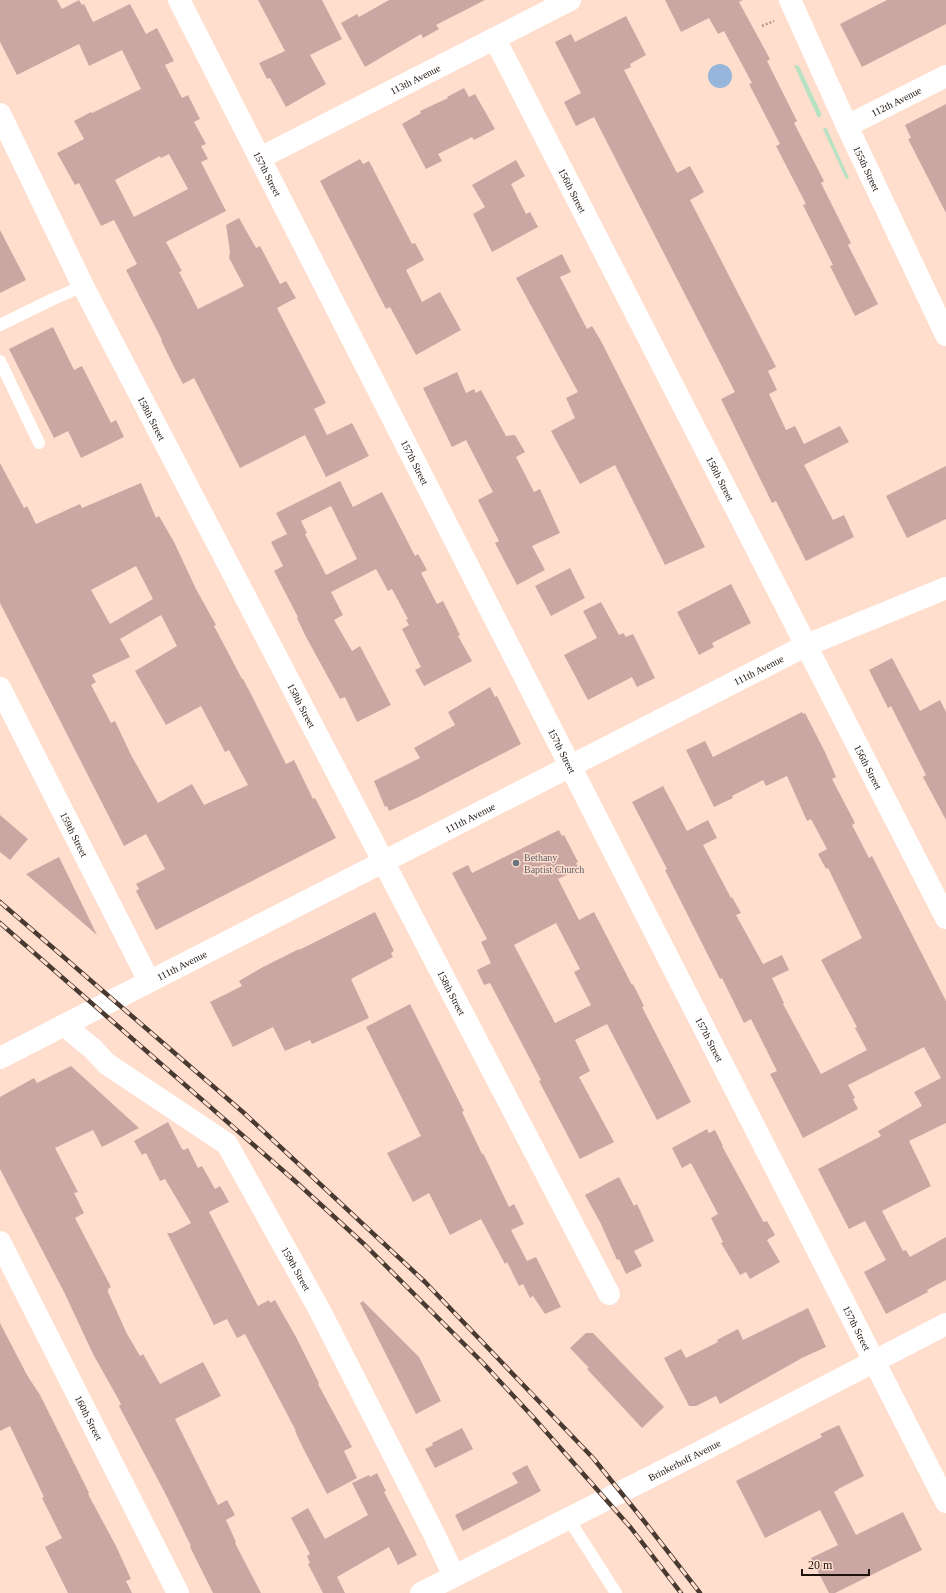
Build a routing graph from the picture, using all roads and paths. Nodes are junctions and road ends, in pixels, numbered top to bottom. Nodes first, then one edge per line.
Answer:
1 (179, 0) edge
2 (570, 0) edge
3 (790, 0) edge
4 (774, 20) dead end
5 (762, 26) dead end
6 (495, 39) junction
7 (946, 76) edge
8 (0, 114) edge
9 (847, 126) junction
10 (260, 158) junction
11 (83, 286) junction
12 (0, 325) edge
13 (946, 335) edge
14 (0, 361) edge
15 (39, 443) dead end
16 (946, 588) edge
17 (807, 645) junction
18 (0, 688) edge
19 (570, 766) junction
20 (383, 862) junction
21 (946, 918) edge
22 (149, 981) junction
23 (64, 1025) junction
24 (0, 1058) edge
25 (0, 1242) edge
26 (610, 1294) dead end
27 (946, 1324) edge
28 (874, 1361) junction
29 (946, 1502) edge
30 (568, 1518) junction
31 (454, 1576) junction
32 (178, 1593) edge
33 (421, 1593) edge
34 (616, 1593) edge

1 - 10 street, 157th Street
2 - 6 street, 113th Avenue
3 - 9 street, 155th Street
4 - 5 path
6 - 10 street, 113th Avenue
6 - 17 street, 156th Street
7 - 9 street, 112th Avenue
8 - 11 street, 158th Street
9 - 13 street, 155th Street
10 - 19 street, 157th Street
11 - 12 lane
11 - 20 street, 158th Street
14 - 15 lane
16 - 17 street, 111th Avenue
17 - 19 street, 111th Avenue
17 - 21 street, 156th Street
18 - 22 street, 159th Street
19 - 20 street, 111th Avenue
19 - 28 street, 157th Street
20 - 22 street, 111th Avenue
20 - 26 street, 158th Street
22 - 23 street, 111th Avenue
23 - 24 street, 111th Avenue
23 - 31 street, 159th Street
25 - 32 street, 160th Street
27 - 28 street, Brinkerhoff Avenue
28 - 29 street, 157th Street
28 - 30 street, Brinkerhoff Avenue
30 - 31 street, Brinkerhoff Avenue
30 - 34 lane
31 - 33 street, Brinkerhoff Avenue

